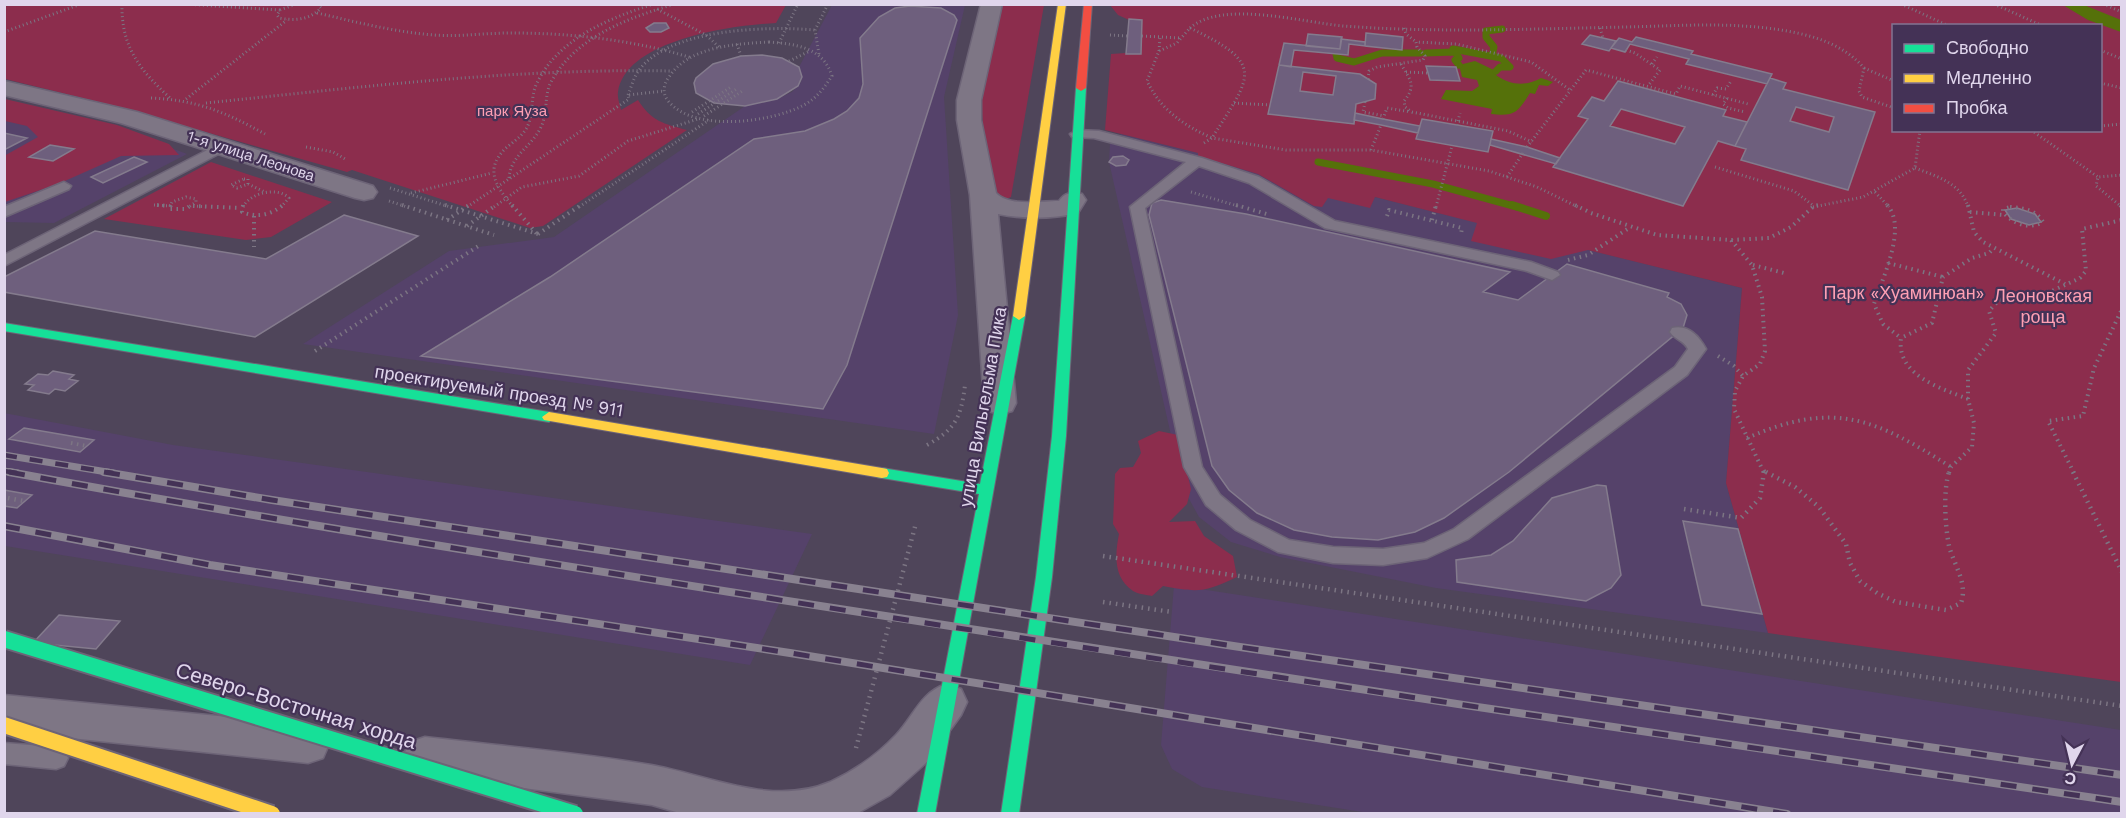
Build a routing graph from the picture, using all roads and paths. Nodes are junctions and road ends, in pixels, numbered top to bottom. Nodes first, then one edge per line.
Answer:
1 (81, 4) edge
2 (122, 4) edge
3 (183, 4) edge
4 (296, 4) edge
5 (317, 4) edge
6 (675, 4) edge
7 (798, 4) edge
8 (828, 4) edge
9 (992, 4) edge
10 (1062, 4) edge
11 (1088, 4) edge
12 (1901, 4) edge
13 (1994, 4) edge
14 (2103, 4) edge
15 (651, 5) edge
16 (658, 9) junction
17 (280, 10) junction
18 (2121, 12) edge
19 (317, 13) junction
20 (287, 20) junction
21 (1945, 24) edge
22 (2039, 24) edge
23 (786, 27) junction
24 (1190, 28) junction
25 (1404, 28) junction
26 (1599, 28) junction
27 (815, 30) junction
28 (4, 32) edge
29 (706, 35) junction
30 (1142, 36) dead end
31 (1160, 37) junction
32 (579, 38) junction
33 (1181, 38) junction
34 (1603, 38) dead end
35 (592, 40) junction
36 (1416, 42) junction
37 (779, 43) junction
38 (737, 44) junction
39 (720, 48) junction
40 (668, 50) junction
41 (1626, 50) dead end
42 (811, 51) junction
43 (1159, 51) junction
44 (2102, 51) edge
45 (819, 55) junction
46 (741, 56) dead end
47 (1657, 57) dead end
48 (692, 58) junction
49 (2121, 60) edge
50 (789, 61) dead end
51 (1401, 64) junction
52 (1652, 64) junction
53 (1864, 68) junction
54 (638, 70) junction
55 (672, 71) junction
56 (557, 72) junction
57 (1405, 72) junction
58 (542, 73) junction
59 (1428, 73) dead end
60 (1368, 79) dead end
61 (1731, 81) dead end
62 (1892, 81) edge
63 (2102, 83) edge
64 (1648, 86) junction
65 (731, 87) dead end
66 (4, 88) edge
67 (738, 88) dead end
68 (2121, 88) edge
69 (744, 90) dead end
70 (1570, 90) junction
71 (664, 91) junction
72 (628, 95) junction
73 (1713, 95) junction
74 (1727, 98) junction
75 (170, 99) dead end
76 (185, 100) dead end
77 (1365, 102) dead end
78 (204, 103) dead end
79 (1234, 103) junction
80 (1748, 104) dead end
81 (1270, 105) dead end
82 (1892, 108) edge
83 (692, 112) dead end
84 (1412, 112) junction
85 (1745, 112) dead end
86 (1460, 113) dead end
87 (701, 116) junction
88 (710, 120) junction
89 (1458, 123) junction
90 (2121, 124) edge
91 (1381, 125) dead end
92 (2102, 126) edge
93 (1920, 132) edge
94 (2034, 132) edge
95 (1077, 134) junction
96 (1212, 138) junction
97 (1532, 142) junction
98 (223, 146) junction
99 (1452, 146) dead end
100 (1527, 147) dead end
101 (1371, 150) junction
102 (1523, 153) dead end
103 (1197, 161) junction
104 (1447, 164) junction
105 (1715, 167) dead end
106 (1915, 168) junction
107 (492, 172) junction
108 (2121, 175) edge
109 (1507, 177) junction
110 (2098, 177) junction
111 (509, 178) junction
112 (248, 184) junction
113 (64, 186) dead end
114 (498, 186) junction
115 (1875, 191) junction
116 (266, 192) junction
117 (364, 192) joint
118 (409, 193) dead end
119 (983, 195) junction
120 (507, 197) junction
121 (1073, 200) junction
122 (192, 206) junction
123 (1814, 206) junction
124 (2121, 207) edge
125 (240, 208) junction
126 (1035, 209) junction
127 (462, 210) junction
128 (1970, 212) junction
129 (4, 213) edge
130 (2004, 215) junction
131 (254, 216) junction
132 (481, 216) junction
133 (447, 220) junction
134 (1432, 220) dead end
135 (2121, 220) edge
136 (466, 226) junction
137 (538, 234) junction
138 (494, 235) dead end
139 (1731, 240) junction
140 (480, 245) dead end
141 (254, 247) dead end
142 (1994, 249) junction
143 (4, 261) edge
144 (1888, 263) junction
145 (1752, 265) junction
146 (1784, 273) dead end
147 (1552, 275) dead end
148 (1943, 277) junction
149 (2065, 284) junction
150 (2121, 309) edge
151 (4, 327) edge
152 (1678, 332) dead end
153 (1901, 338) junction
154 (1697, 349) junction
155 (309, 354) dead end
156 (1743, 376) junction
157 (1968, 399) junction
158 (1001, 420) junction
159 (956, 424) dead end
160 (1747, 438) junction
161 (71, 443) dead end
162 (927, 445) dead end
163 (87, 446) dead end
164 (1951, 467) junction
165 (1764, 471) junction
166 (987, 490) junction
167 (8, 498) dead end
168 (24, 501) dead end
169 (1684, 509) dead end
170 (916, 523) dead end
171 (1103, 556) dead end
172 (2121, 572) edge
173 (1103, 602) dead end
174 (1172, 612) dead end
175 (4, 639) edge
176 (946, 702) junction
177 (2121, 706) edge
178 (4, 713) edge
179 (4, 725) edge
180 (1020, 738) junction
181 (4, 753) edge
182 (452, 758) junction
183 (854, 758) dead end
184 (247, 813) edge
185 (272, 813) edge
186 (512, 813) edge
187 (575, 813) edge
188 (926, 813) edge
189 (1010, 813) edge
190 (1024, 813) edge

1 - 28 path
2 - 75 path
3 - 17 path
4 - 17 path
5 - 19 path
6 - 16 path
7 - 23 path
8 - 27 path
9 - 119 street
10 - 126 main road, улица Вильгельма Пика
11 - 95 main road
12 - 21 path
13 - 22 path
14 - 18 path
15 - 16 path
15 - 32 path
16 - 29 path
16 - 35 path
17 - 20 path
19 - 20 path
19 - 32 path
20 - 76 path
23 - 27 path
23 - 29 path
23 - 37 path
24 - 25 path
24 - 33 path
24 - 79 path
25 - 26 path
25 - 36 path
26 - 34 path
26 - 53 path
27 - 45 path
29 - 39 path
29 - 40 path
30 - 31 path
31 - 33 path
31 - 43 path
32 - 35 path
32 - 58 path
33 - 43 path
35 - 40 path
35 - 56 path
36 - 51 path
36 - 70 path
37 - 38 path
37 - 42 path
38 - 39 path
38 - 46 path
39 - 48 path
40 - 48 path
40 - 54 path
41 - 52 path
42 - 45 path
42 - 50 path
43 - 96 path
44 - 49 path
45 - 88 path
47 - 52 path
48 - 55 path
51 - 57 path
51 - 60 path
52 - 64 path
53 - 62 path
53 - 82 path
54 - 55 path
54 - 56 path
54 - 72 path
55 - 71 path
56 - 58 path
56 - 111 path
57 - 59 path
57 - 84 path
58 - 78 path
58 - 107 path
61 - 73 path
63 - 68 path
64 - 70 path
64 - 73 path
65 - 83 path
66 - 98 street, 1-я улица Леонова
67 - 87 path
69 - 87 path
70 - 97 path
71 - 72 path
71 - 87 path
72 - 111 path
73 - 74 path
74 - 80 path
74 - 85 path
77 - 84 path
79 - 81 path
79 - 96 path
84 - 89 path
86 - 89 path
87 - 88 path
87 - 120 path
88 - 137 path
89 - 97 path
90 - 92 path
91 - 101 path
93 - 106 path
94 - 110 path
95 - 103 lane
95 - 121 main road
96 - 101 path
97 - 100 path
98 - 117 street, 1-я улица Леонова
98 - 143 lane
99 - 104 path
101 - 104 path
102 - 109 path
103 - 147 lane
103 - 154 lane
104 - 109 path
104 - 134 path
105 - 123 path
106 - 115 path
106 - 128 path
107 - 114 path
107 - 118 path
108 - 110 path
109 - 139 path
110 - 124 path
111 - 114 path
112 - 112 path
112 - 116 path
113 - 129 lane
114 - 120 path
114 - 127 path
115 - 123 path
115 - 144 path
116 - 125 path
116 - 131 path
117 - 133 path
119 - 126 street
119 - 158 street
120 - 132 path
120 - 137 path
121 - 126 street
121 - 180 main road
122 - 122 path
122 - 125 path
123 - 139 path
125 - 131 path
126 - 158 main road, улица Вильгельма Пика
127 - 132 path
127 - 133 path
128 - 130 path
128 - 142 path
130 - 130 path
131 - 141 path
132 - 136 path
132 - 137 path
133 - 136 path
135 - 149 path
136 - 138 path
139 - 145 path
140 - 155 path
142 - 148 path
142 - 149 path
144 - 148 path
144 - 153 path
145 - 146 path
145 - 156 path
148 - 153 path
149 - 157 path
150 - 172 path
151 - 166 main road, проектируемый проезд № 911
152 - 154 lane
153 - 157 path
154 - 156 path
156 - 160 path
157 - 164 path
158 - 166 main road, улица Вильгельма Пика
159 - 162 path
160 - 164 path
160 - 165 path
161 - 163 path
164 - 165 path
165 - 169 path
166 - 176 main road, улица Вильгельма Пика
167 - 168 path
170 - 183 path
171 - 177 path
173 - 174 path
175 - 187 main road, Северо-Восточная хорда, bridge
176 - 182 street
176 - 188 main road, улица Вильгельма Пика
178 - 182 street
179 - 185 main road, bridge
180 - 189 main road
180 - 190 main road
181 - 184 lane
182 - 186 lane

